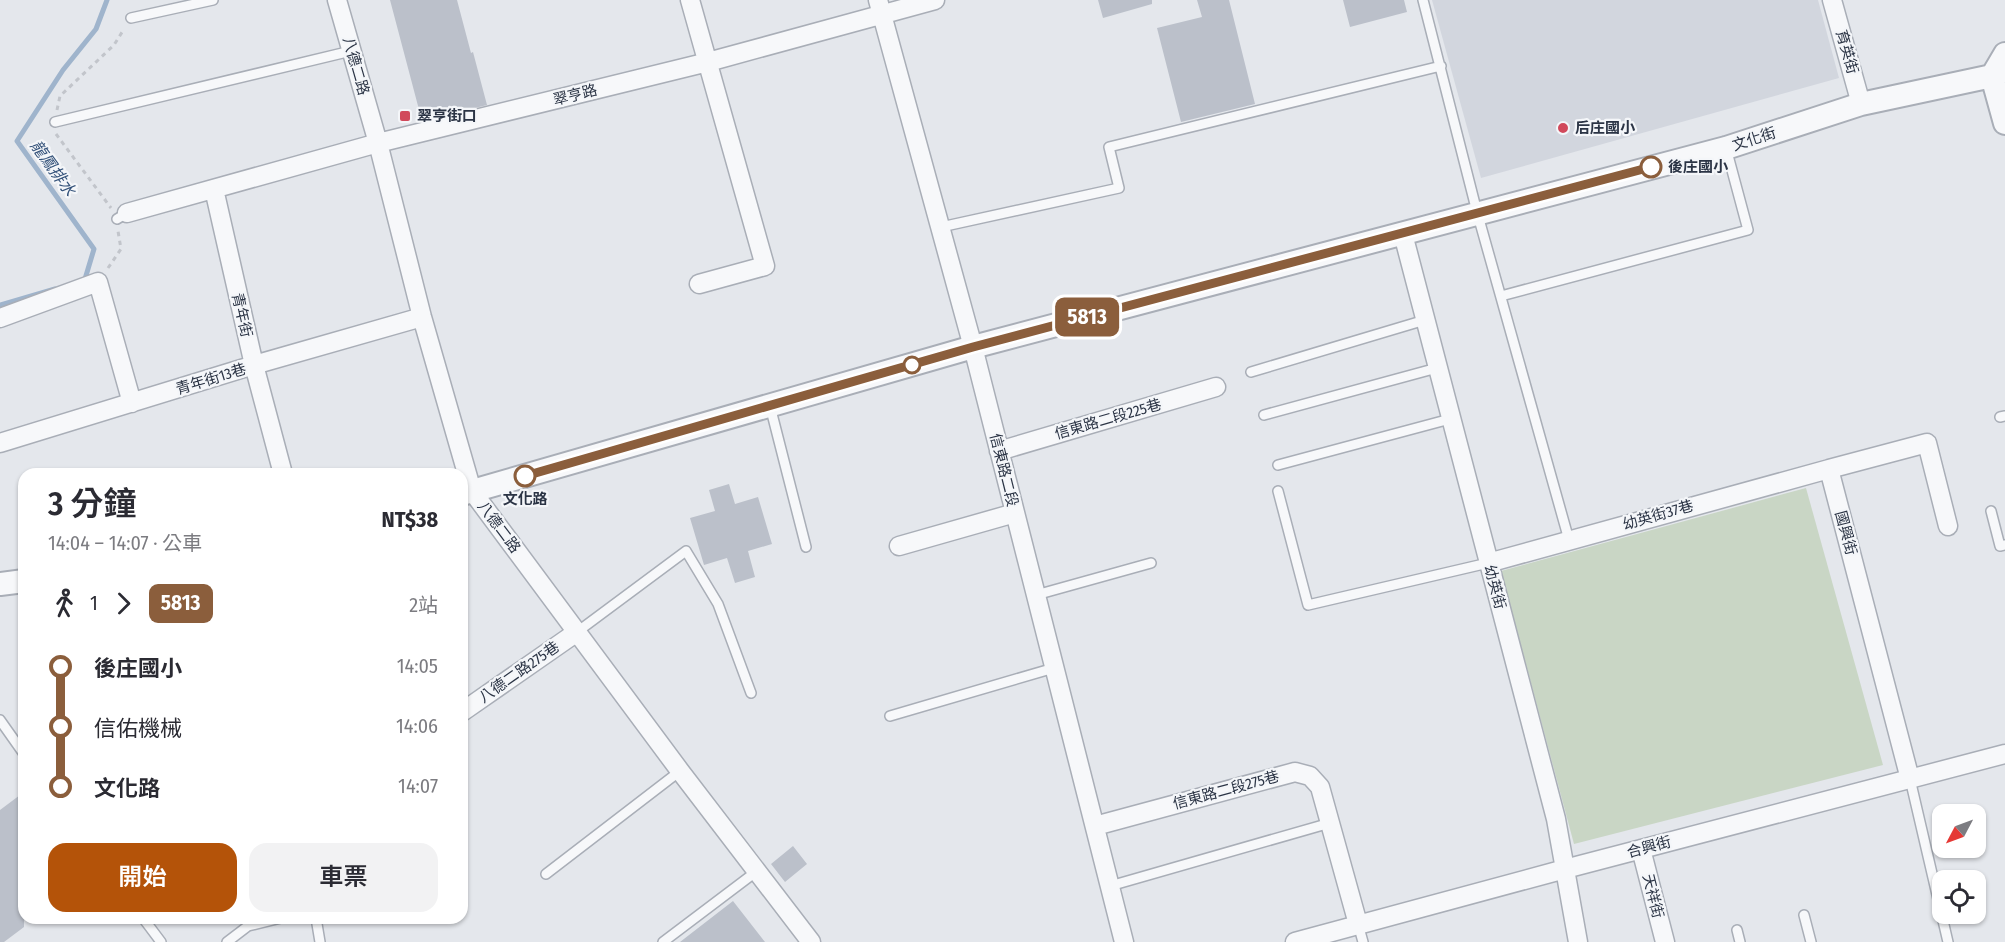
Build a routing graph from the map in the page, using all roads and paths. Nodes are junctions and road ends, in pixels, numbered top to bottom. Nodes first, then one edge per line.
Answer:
1 (213, 0) edge
2 (337, 0) edge
3 (690, 0) edge
4 (935, 0) edge
5 (1423, 0) edge
6 (1833, 0) edge
7 (880, 7) edge
8 (131, 18) joint
9 (351, 51) junction
10 (2005, 54) edge
11 (708, 62) junction
12 (1441, 66) junction
13 (1999, 73) edge
14 (1861, 104) junction
15 (55, 122) junction
16 (2005, 123) edge
17 (378, 143) junction
18 (1726, 148) junction
19 (214, 189) junction
20 (1477, 212) junction
21 (122, 216) junction
22 (940, 226) junction
23 (1403, 234) junction
24 (99, 282) junction
25 (699, 284) dead end
26 (1501, 296) junction
27 (422, 317) junction
28 (0, 318) edge
29 (1425, 320) junction
30 (973, 347) junction
31 (254, 365) junction
32 (1437, 368) junction
33 (1251, 372) dead end
34 (1216, 387) dead end
35 (132, 403) junction
36 (770, 406) junction
37 (1264, 415) dead end
38 (1450, 419) junction
39 (0, 443) edge
40 (999, 451) junction
41 (1278, 465) dead end
42 (281, 468) edge
43 (461, 468) edge
44 (1829, 469) junction
45 (1278, 491) dead end
46 (468, 493) edge
47 (468, 494) edge
48 (1991, 510) dead end
49 (1015, 513) junction
50 (1948, 526) dead end
51 (1569, 540) junction
52 (2005, 545) edge
53 (899, 546) dead end
54 (806, 547) dead end
55 (1488, 562) junction
56 (1151, 563) dead end
57 (18, 582) edge
58 (0, 584) edge
59 (1036, 595) junction
60 (577, 632) junction
61 (1054, 668) junction
62 (751, 693) dead end
63 (468, 708) edge
64 (890, 716) dead end
65 (0, 720) edge
66 (18, 746) edge
67 (2005, 754) edge
68 (680, 771) junction
69 (1910, 779) junction
70 (1330, 823) junction
71 (1095, 826) junction
72 (1641, 849) junction
73 (1565, 869) junction
74 (757, 871) junction
75 (546, 874) dead end
76 (1110, 886) junction
77 (1804, 915) dead end
78 (148, 924) edge
79 (256, 924) edge
80 (317, 924) edge
81 (1737, 930) dead end
82 (1361, 933) edge
83 (158, 941) edge
84 (227, 942) edge
85 (320, 942) edge
86 (663, 942) edge
87 (811, 942) edge
88 (1124, 942) edge
89 (1294, 942) edge
90 (1578, 942) edge
91 (1665, 942) edge
92 (1740, 942) edge
93 (1810, 942) edge
94 (1947, 942) edge

1 - 8 lane
2 - 9 street, 八德二路
3 - 11 street
4 - 7 street, 翠亨路
5 - 12 lane
6 - 14 street, 育英街
7 - 11 street, 翠亨路
7 - 22 street, 信東路二段
8 - 15 path
9 - 15 lane
9 - 17 street, 八德二路
10 - 13 street
11 - 17 street, 翠亨路
11 - 25 street
12 - 20 lane
12 - 22 lane
13 - 14 street, 文化街
13 - 16 street
14 - 18 street, 文化街
15 - 21 path
17 - 19 street, 翠亨路
17 - 27 street, 八德二路
18 - 20 street, 文化街
18 - 26 lane
19 - 21 street, 翠亨路
19 - 31 street, 青年街
20 - 23 street, 文化街
20 - 26 lane
21 - 24 path
22 - 30 street, 信東路二段
23 - 29 street, 幼英街
23 - 30 street, 文化街
24 - 28 street
24 - 35 street
26 - 51 lane
27 - 31 street, 青年街13巷
27 - 43 street, 八德二路
29 - 32 street, 幼英街
29 - 33 lane
30 - 36 street, 文化街
30 - 40 street, 信東路二段
31 - 35 street, 青年街13巷
31 - 42 street, 青年街
32 - 37 lane
32 - 38 street, 幼英街
34 - 40 street, 信東路二段225巷
35 - 39 street, 青年街13巷
36 - 46 street, 文化街
36 - 54 lane
38 - 41 lane
38 - 55 street, 幼英街
40 - 49 street, 信東路二段
44 - 50 street
44 - 51 street, 幼英街37巷
44 - 69 street, 國興街
45 - 55 lane
47 - 60 street, 八德二路
48 - 52 lane
49 - 53 street
49 - 59 street, 信東路二段
51 - 55 street, 幼英街37巷
55 - 73 street, 幼英街
56 - 59 lane
57 - 58 street
59 - 61 street, 信東路二段
60 - 62 lane
60 - 63 street, 八德二路275巷
60 - 68 street, 八德二路
61 - 64 lane
61 - 71 street, 信東路二段
65 - 66 lane
67 - 69 street, 合興街
68 - 74 street, 八德二路
68 - 75 lane
69 - 72 street, 合興街
69 - 94 lane
70 - 71 street, 信東路二段275巷
70 - 76 lane
70 - 82 street, 信東路二段275巷
71 - 76 street, 信東路二段
72 - 73 street, 合興街
72 - 91 street, 天祥街
73 - 82 street, 合興街
73 - 90 street, 幼英街
74 - 86 lane
74 - 87 street, 八德二路
76 - 88 street, 信東路二段
77 - 93 lane
78 - 83 lane
79 - 84 lane
80 - 85 lane
81 - 92 lane
82 - 89 street, 合興街

